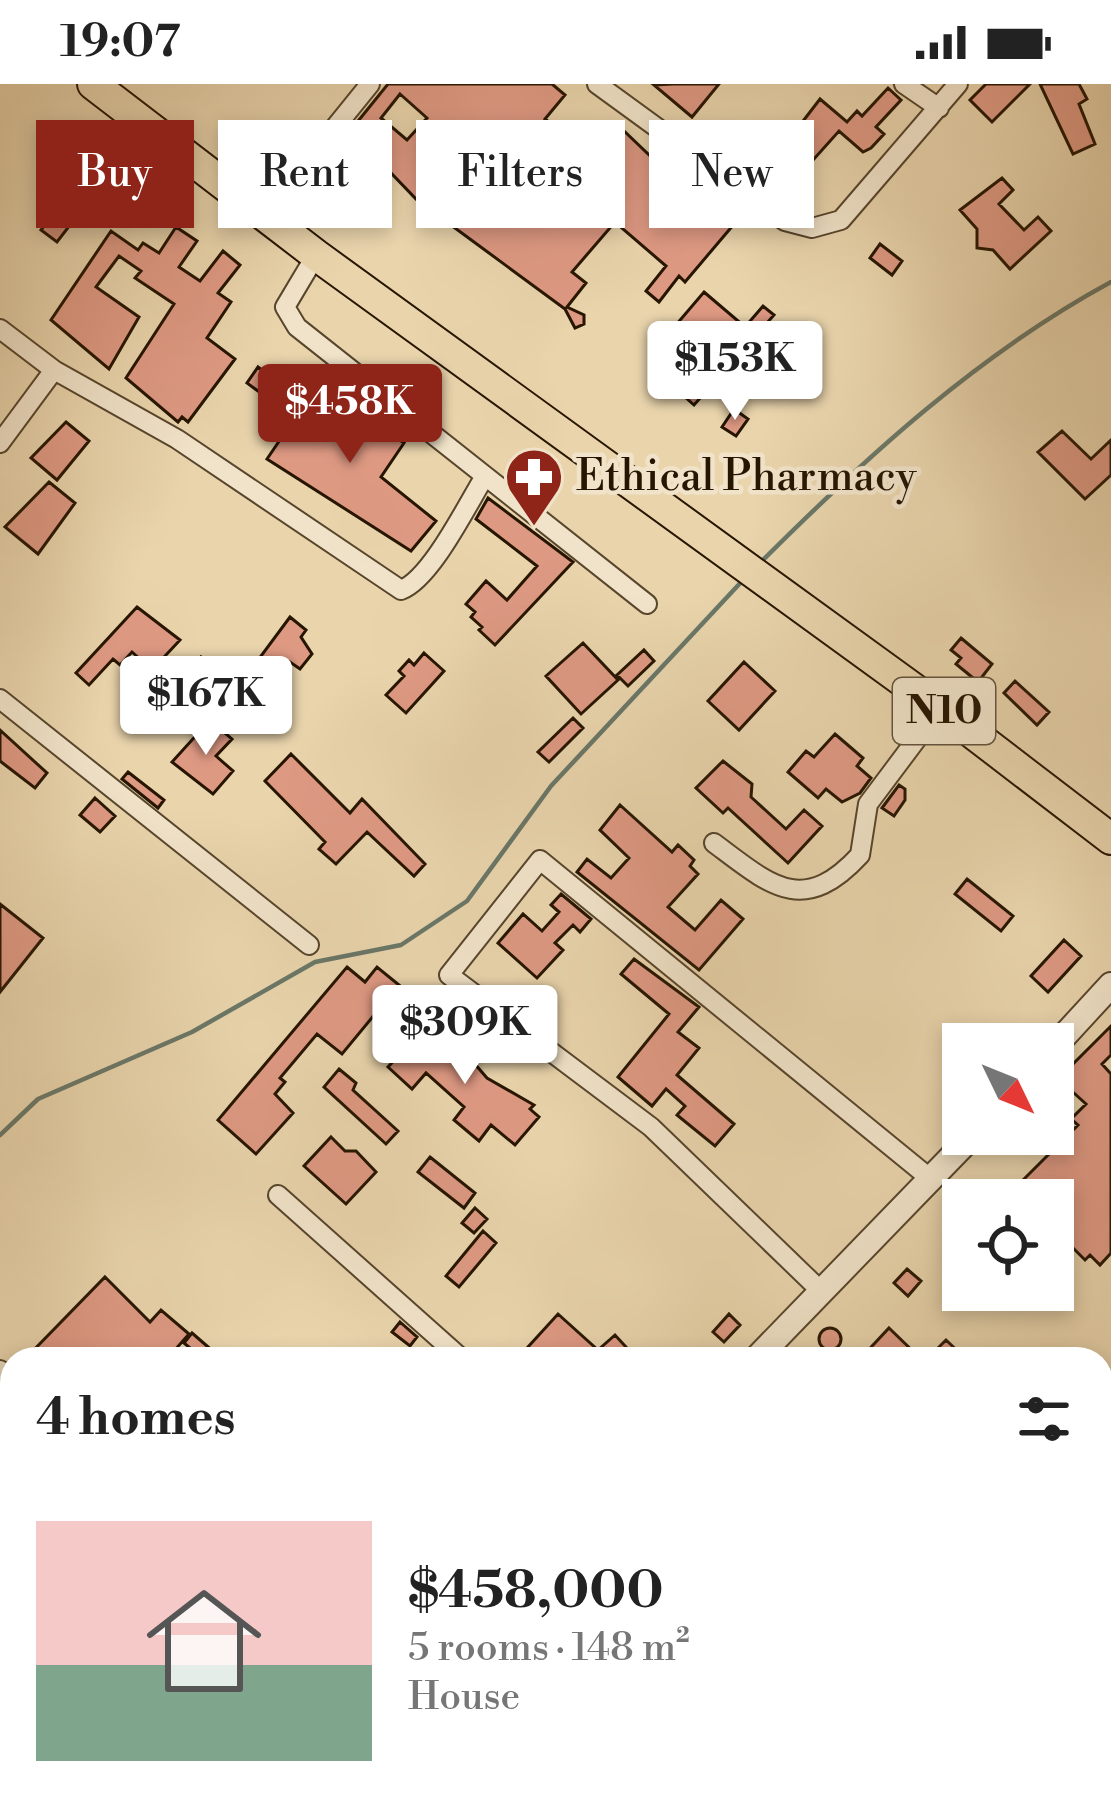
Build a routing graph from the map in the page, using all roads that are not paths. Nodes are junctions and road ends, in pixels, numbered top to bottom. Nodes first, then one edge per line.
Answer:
1 (93, 84) edge
2 (370, 84) edge
3 (597, 84) edge
4 (633, 84) edge
5 (904, 84) edge
6 (958, 84) edge
7 (619, 102) junction
8 (939, 109) junction
9 (341, 120) edge
10 (218, 178) edge
11 (282, 228) edge
12 (316, 255) junction
13 (0, 329) edge
14 (54, 370) junction
15 (0, 443) edge
16 (485, 476) junction
17 (647, 604) dead end
18 (0, 699) edge
19 (940, 708) junction
20 (1111, 839) edge
21 (714, 843) dead end
22 (309, 945) dead end
23 (1111, 985) edge
24 (1074, 1025) edge
25 (955, 1155) edge
26 (932, 1180) junction
27 (278, 1195) dead end
28 (822, 1292) junction
29 (449, 1347) edge
30 (768, 1347) edge

1 - 10 highway, N10
2 - 9 street
3 - 7 street
4 - 7 street
5 - 8 street
6 - 8 street
7 - 8 street
11 - 12 highway, N10
12 - 16 street
12 - 19 highway, N10
13 - 14 street
14 - 15 street
14 - 16 street
16 - 17 street
18 - 22 street
19 - 20 highway, N10
19 - 21 street
23 - 24 street
25 - 26 street
26 - 28 street
26 - 28 street
27 - 29 street
28 - 30 street

